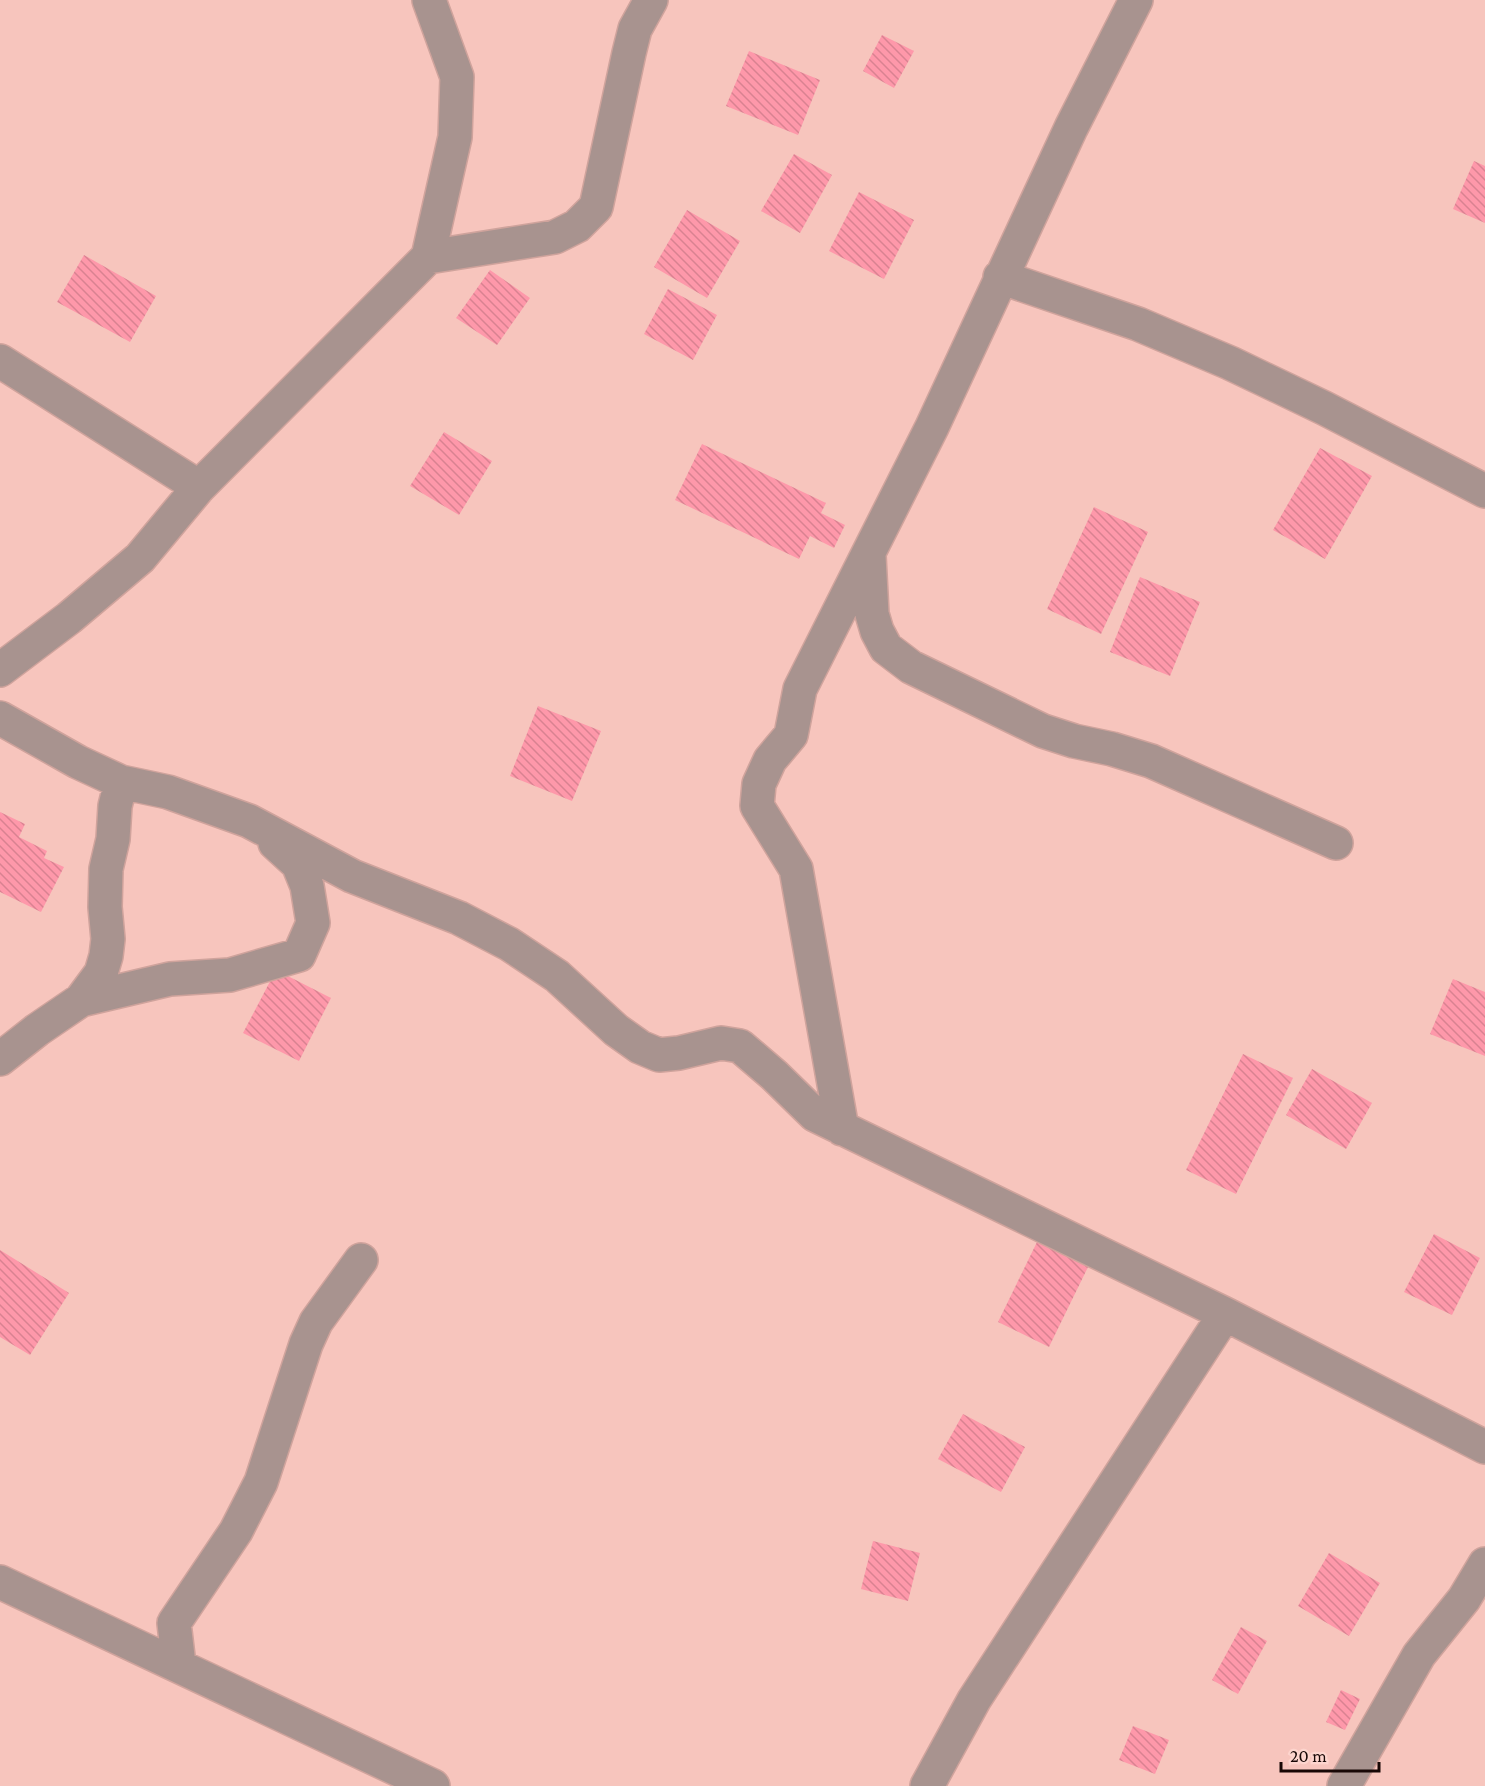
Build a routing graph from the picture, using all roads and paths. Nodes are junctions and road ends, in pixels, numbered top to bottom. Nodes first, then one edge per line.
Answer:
1 (429, 0) edge
2 (651, 0) edge
3 (1136, 0) edge
4 (428, 256) junction
5 (1000, 277) junction
6 (0, 361) edge
7 (199, 487) junction
8 (1485, 491) edge
9 (869, 554) junction
10 (0, 670) edge
11 (0, 718) edge
12 (121, 782) junction
13 (249, 820) junction
14 (1336, 843) dead end
15 (81, 1000) junction
16 (0, 1059) edge
17 (842, 1129) junction
18 (361, 1260) dead end
19 (1225, 1314) junction
20 (1485, 1447) edge
21 (1485, 1563) edge
22 (0, 1582) edge
23 (1474, 1604) edge
24 (179, 1665) junction
25 (433, 1786) edge
26 (927, 1786) edge
27 (1344, 1786) edge

1 - 4 street
2 - 4 street
3 - 5 street
4 - 7 street
5 - 8 street
5 - 9 street
6 - 7 street
7 - 10 street
9 - 14 street
9 - 17 street
11 - 12 street
12 - 13 street
12 - 15 street
13 - 15 street
13 - 17 street
15 - 16 street
17 - 19 street
18 - 24 street
19 - 20 street
19 - 26 street
21 - 23 street
22 - 24 street
23 - 27 street
24 - 25 street

